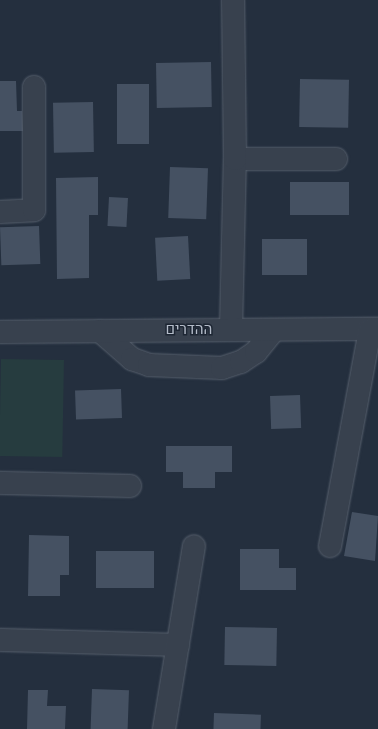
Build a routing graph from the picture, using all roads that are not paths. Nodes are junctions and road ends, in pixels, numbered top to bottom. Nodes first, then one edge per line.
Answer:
1 (233, 0) edge
2 (34, 87) dead end
3 (235, 159) junction
4 (336, 159) dead end
5 (0, 212) edge
6 (231, 330) junction
7 (274, 330) junction
8 (374, 330) edge
9 (100, 331) junction
10 (0, 332) edge
11 (0, 483) edge
12 (130, 486) dead end
13 (194, 546) dead end
14 (330, 546) dead end
15 (0, 640) edge
16 (178, 644) junction
17 (164, 729) edge

1 - 3 street
2 - 5 street
3 - 4 street
3 - 6 street
6 - 7 street, ההדרים
6 - 9 street, ההדרים
7 - 8 street, ההדרים
7 - 9 street
8 - 14 street
9 - 10 street, ההדרים
11 - 12 street
13 - 16 street
15 - 16 street
16 - 17 street

